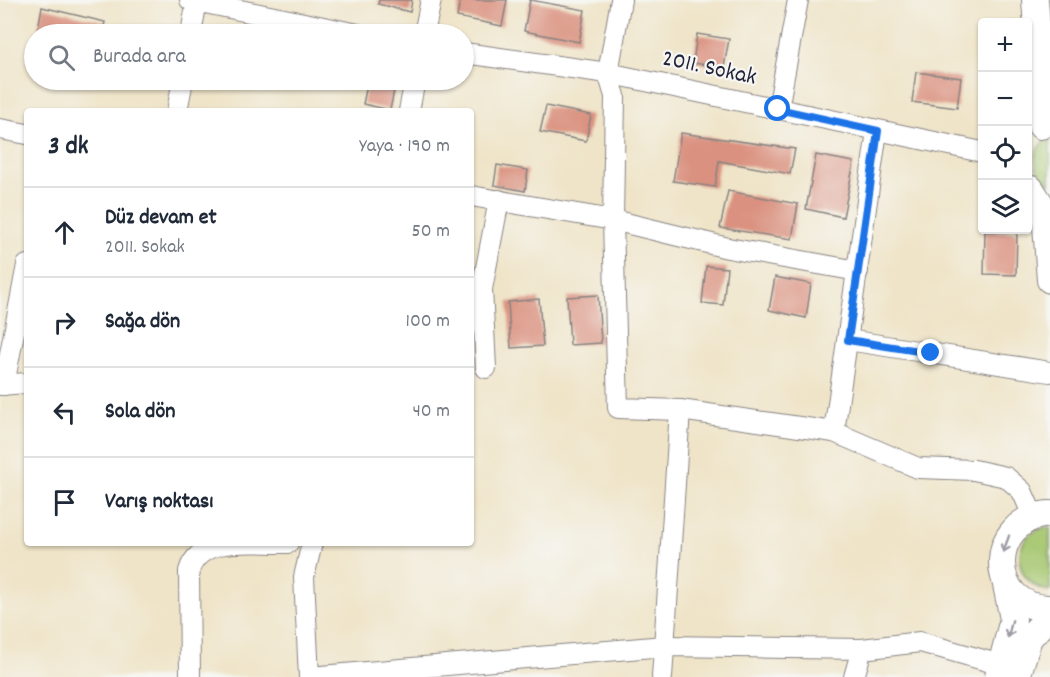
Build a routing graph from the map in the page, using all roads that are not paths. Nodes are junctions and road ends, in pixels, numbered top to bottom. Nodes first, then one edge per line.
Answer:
1 (195, 0) edge
2 (431, 0) edge
3 (621, 0) edge
4 (798, 0) edge
5 (1035, 0) edge
6 (192, 24) edge
7 (310, 24) edge
8 (426, 24) edge
9 (474, 54) edge
10 (608, 73) junction
11 (181, 90) edge
12 (413, 90) edge
13 (178, 108) edge
14 (410, 108) edge
15 (778, 109) junction
16 (0, 129) edge
17 (878, 131) junction
18 (1036, 131) edge
19 (24, 133) edge
20 (978, 149) edge
21 (1036, 190) edge
22 (474, 196) edge
23 (499, 200) junction
24 (613, 220) junction
25 (858, 271) junction
26 (24, 279) edge
27 (1050, 280) edge
28 (848, 340) junction
29 (486, 368) dead end
30 (1050, 372) edge
31 (24, 383) edge
32 (2, 385) edge
33 (680, 410) junction
34 (834, 432) junction
35 (1044, 511) edge
36 (210, 546) edge
37 (311, 546) edge
38 (1005, 580) junction
39 (1050, 608) edge
40 (1050, 615) edge
41 (664, 646) junction
42 (862, 649) junction
43 (1006, 673) edge
44 (190, 677) edge
45 (310, 677) edge
46 (662, 677) edge
47 (854, 677) edge

1 - 6 street
1 - 7 street
2 - 8 street
3 - 10 street
4 - 15 street
5 - 18 main road
9 - 10 street, 2011. Sokak
10 - 15 street, 2011. Sokak
10 - 24 street
11 - 13 street
12 - 14 street
15 - 17 street, 2011. Sokak
16 - 19 street
17 - 20 street, 2011. Sokak
17 - 25 street
21 - 27 main road
22 - 23 street
23 - 24 street
23 - 29 street
24 - 25 street
24 - 33 street
25 - 28 street
26 - 32 street
28 - 30 street
28 - 34 street
31 - 32 street
33 - 34 street
33 - 41 street
34 - 35 street
35 -> 38 main road
36 - 44 street
37 - 45 street
38 - 39 main road
38 -> 43 main road
40 - 43 main road
41 - 42 street
41 - 45 street
41 - 46 street
42 - 43 street
42 - 47 street

